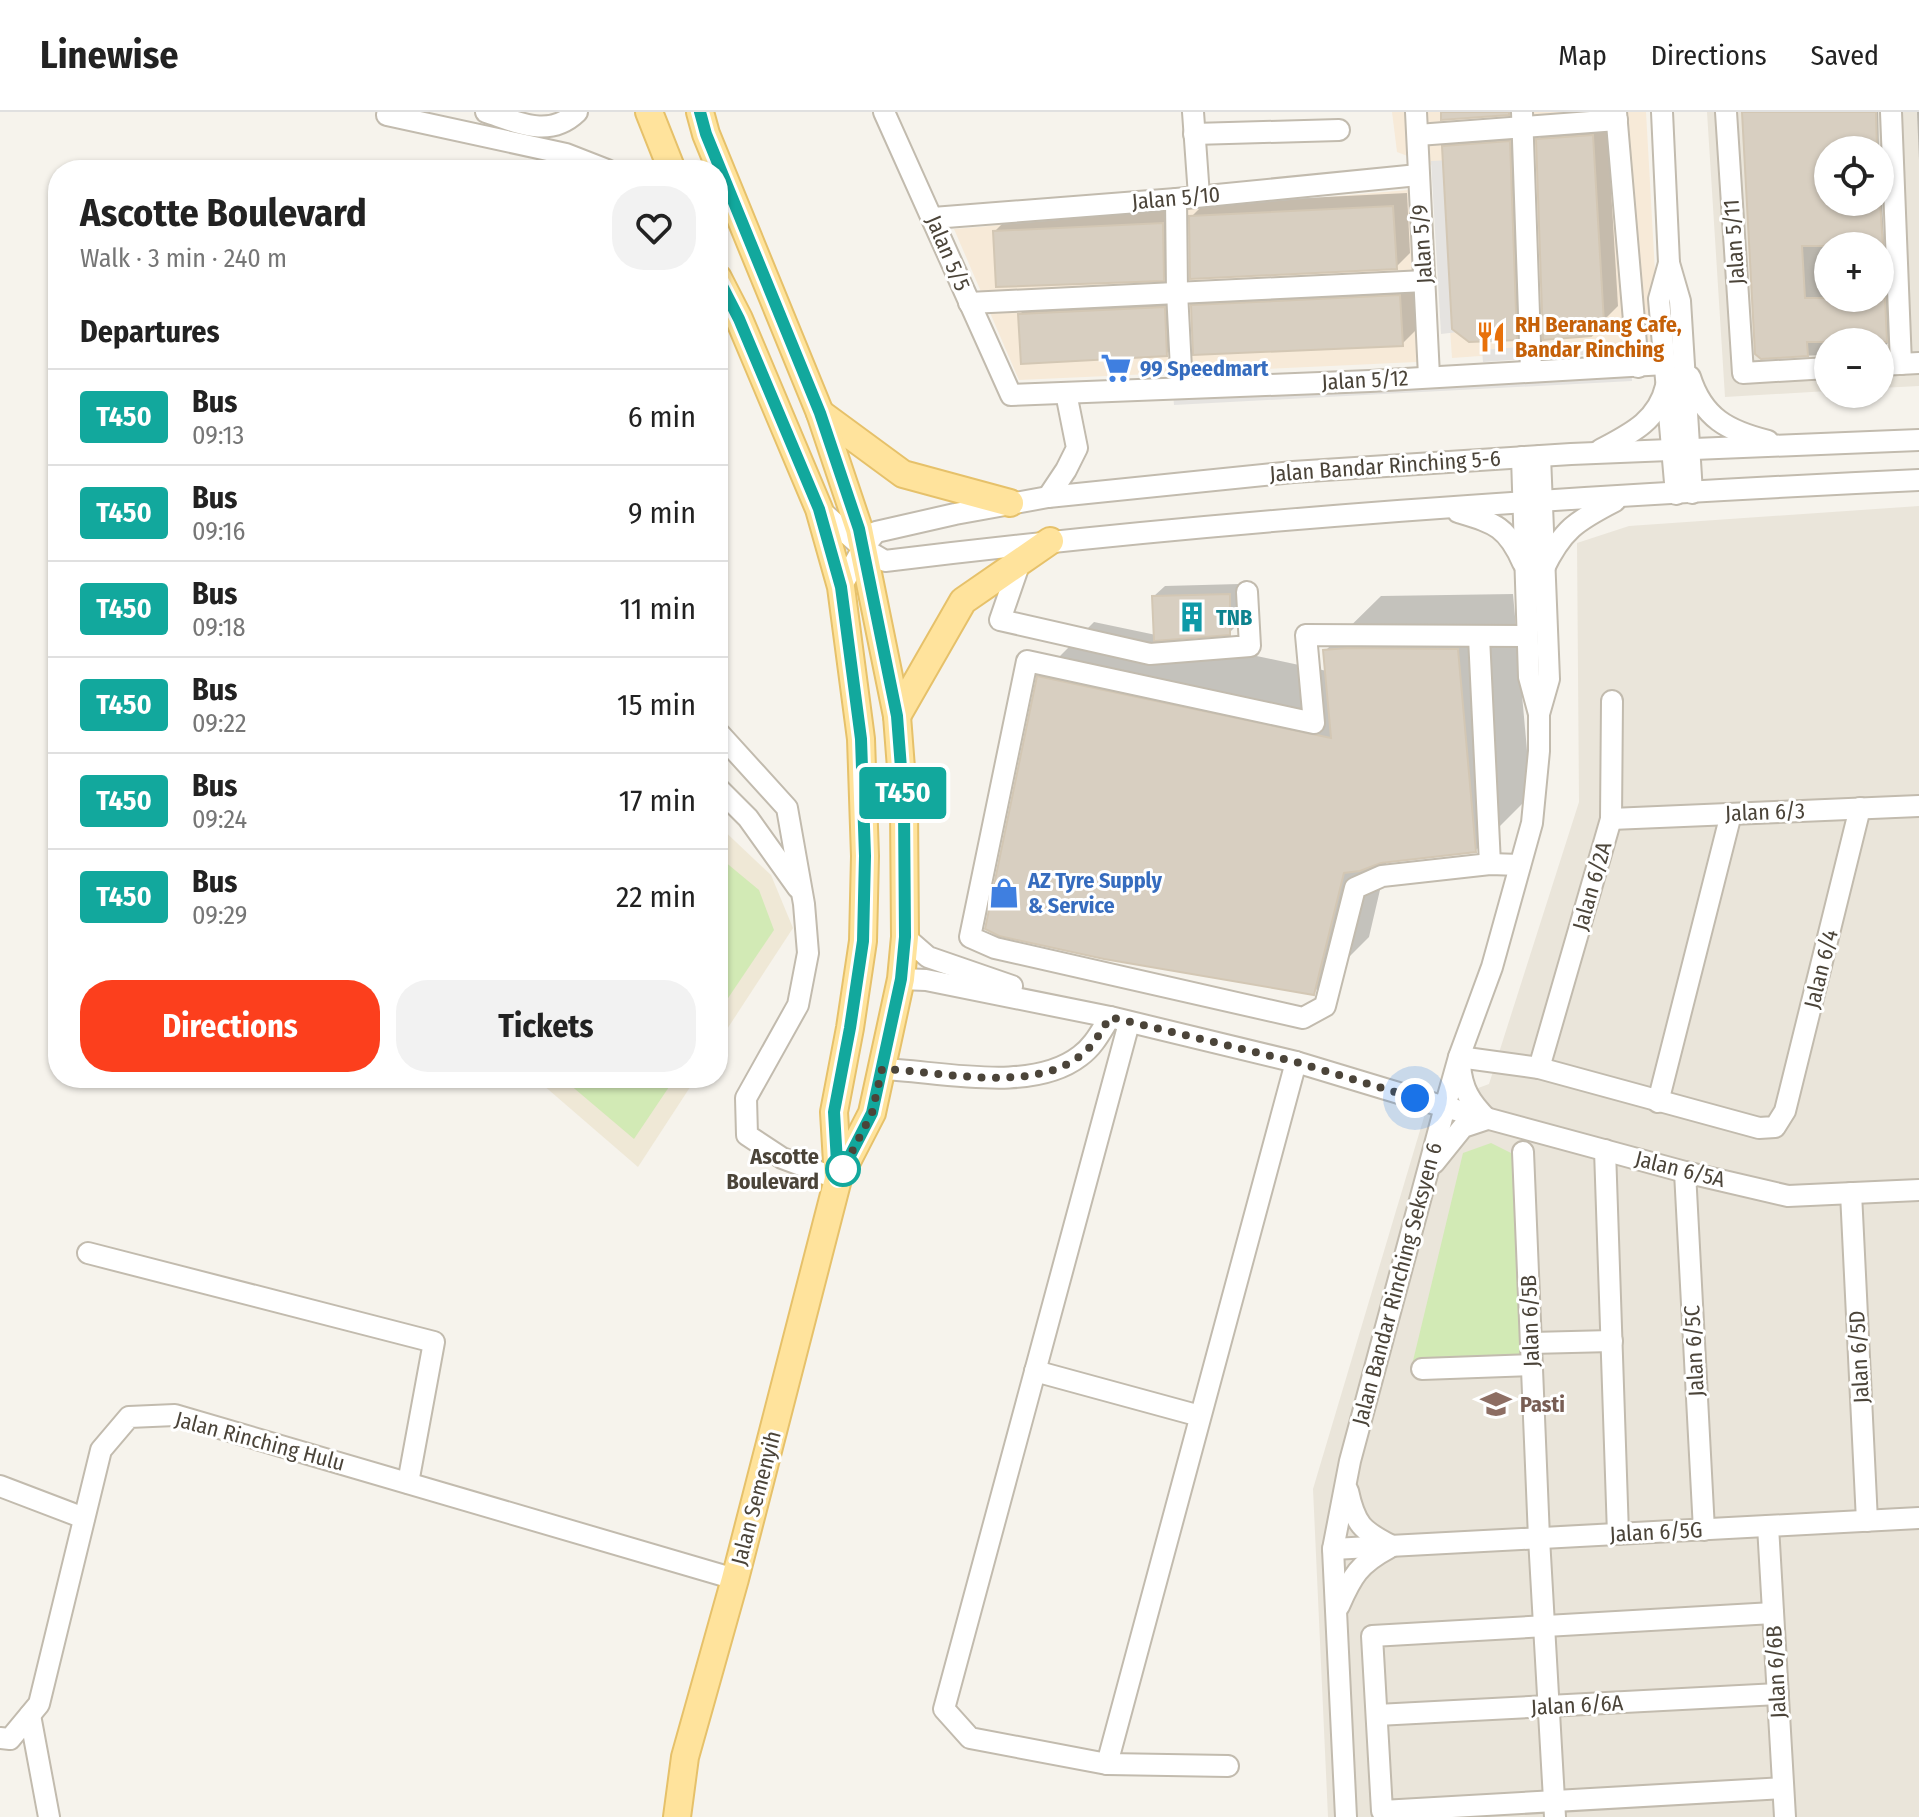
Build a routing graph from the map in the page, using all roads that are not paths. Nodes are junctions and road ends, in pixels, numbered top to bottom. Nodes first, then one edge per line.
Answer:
1 (486, 112) edge
2 (577, 112) edge
3 (649, 112) edge
4 (700, 112) edge
5 (884, 112) edge
6 (1193, 112) edge
7 (1416, 112) edge
8 (1662, 112) edge
9 (1726, 112) edge
10 (1891, 112) edge
11 (387, 113) edge
12 (1616, 116) edge
13 (1522, 119) edge
14 (1339, 130) dead end
15 (1194, 134) junction
16 (1418, 135) junction
17 (581, 160) edge
18 (668, 160) edge
19 (717, 160) edge
20 (1418, 175) junction
21 (728, 188) edge
22 (1199, 196) junction
23 (1176, 199) junction
24 (933, 218) junction
25 (1425, 281) junction
26 (1177, 292) junction
27 (728, 298) edge
28 (969, 303) junction
29 (1910, 364) edge
30 (1638, 367) junction
31 (1672, 367) junction
32 (1814, 369) edge
33 (1531, 371) junction
34 (1429, 376) junction
35 (1182, 388) junction
36 (1066, 393) junction
37 (1011, 395) joint
38 (820, 413) junction
39 (1919, 440) edge
40 (1784, 446) junction
41 (1682, 449) junction
42 (1593, 453) junction
43 (1531, 456) junction
44 (1919, 480) edge
45 (1684, 493) junction
46 (1048, 497) junction
47 (1624, 497) junction
48 (1010, 503) junction
49 (1532, 503) junction
50 (1441, 508) junction
51 (819, 509) junction
52 (1050, 541) junction
53 (863, 548) junction
54 (1020, 562) junction
55 (1534, 570) junction
56 (841, 587) junction
57 (1247, 592) dead end
58 (1527, 636) junction
59 (1479, 637) junction
60 (1612, 701) dead end
61 (1539, 714) junction
62 (897, 716) junction
63 (728, 743) edge
64 (728, 798) edge
65 (1919, 806) edge
66 (1860, 808) junction
67 (1731, 814) junction
68 (1611, 819) junction
69 (1490, 864) junction
70 (1520, 865) junction
71 (803, 896) junction
72 (905, 937) junction
73 (970, 937) junction
74 (995, 948) junction
75 (964, 970) junction
76 (901, 979) junction
77 (988, 979) junction
78 (1064, 1009) junction
79 (1119, 1020) junction
80 (1459, 1057) junction
81 (1296, 1062) junction
82 (1539, 1068) junction
83 (882, 1069) junction
84 (1658, 1102) junction
85 (1445, 1107) junction
86 (1487, 1119) junction
87 (1605, 1150) junction
88 (1523, 1152) dead end
89 (1685, 1172) junction
90 (1426, 1175) junction
91 (838, 1179) junction
92 (1919, 1190) edge
93 (1851, 1193) junction
94 (88, 1253) dead end
95 (1612, 1341) junction
96 (1531, 1343) junction
97 (1532, 1365) junction
98 (1422, 1369) dead end
99 (1035, 1371) junction
100 (1200, 1416) junction
101 (408, 1483) junction
102 (1346, 1483) junction
103 (0, 1486) edge
104 (84, 1518) junction
105 (1919, 1518) edge
106 (1867, 1521) junction
107 (1768, 1526) junction
108 (1704, 1530) junction
109 (1618, 1534) junction
110 (1539, 1538) junction
111 (1392, 1546) junction
112 (1333, 1549) junction
113 (735, 1579) junction
114 (1336, 1612) junction
115 (1773, 1613) junction
116 (1544, 1626) junction
117 (1778, 1694) junction
118 (1548, 1706) junction
119 (30, 1715) junction
120 (1377, 1715) junction
121 (0, 1738) edge
122 (1107, 1764) junction
123 (1228, 1766) dead end
124 (1783, 1788) junction
125 (1554, 1809) edge
126 (49, 1817) edge
127 (677, 1817) edge
128 (1346, 1817) edge
129 (1785, 1817) edge

1 - 2 street
3 - 18 main road
4 - 19 main road, Jalan Semenyih
5 - 24 street, Jalan 5/5
6 - 15 street
7 - 16 street, Jalan 5/9
8 - 31 street
9 - 32 street, Jalan 5/11
10 - 29 street
11 - 17 street
12 - 13 street
12 - 30 street
13 - 16 street
13 - 33 street
14 - 15 street
15 - 22 street
16 - 20 street, Jalan 5/9
20 - 22 street, Jalan 5/10
20 - 25 street, Jalan 5/9
21 - 38 main road, Jalan Semenyih
22 - 23 street, Jalan 5/10
23 - 24 street, Jalan 5/10
23 - 26 street
24 - 28 street, Jalan 5/5
25 - 26 street
25 - 34 street, Jalan 5/9
26 - 28 street
26 - 35 street
27 - 51 main road, Jalan Semenyih
28 - 37 street, Jalan 5/5
30 - 31 street, Jalan 5/12
30 - 33 street, Jalan 5/12
31 - 40 street
31 - 41 street
31 - 42 street
33 - 34 street, Jalan 5/12
34 - 35 street, Jalan 5/12
35 - 36 street, Jalan 5/12
36 - 37 street, Jalan 5/12
36 - 46 street
38 - 48 main road
38 - 53 main road, Jalan Semenyih
39 - 40 street, Jalan Bandar Rinching 5-6
40 - 41 street, Jalan Bandar Rinching 5-6
41 - 42 street, Jalan Bandar Rinching 5-6
41 - 45 street
42 - 43 street, Jalan Bandar Rinching 5-6
43 - 46 street, Jalan Bandar Rinching 5-6
43 - 49 street, Jalan Bandar Rinching Seksyen 6
44 - 45 street, Jalan Bandar Rinching 5-6
45 - 47 street, Jalan Bandar Rinching 5-6
46 - 48 street, Jalan Bandar Rinching 5-6
47 - 49 street, Jalan Bandar Rinching 5-6
47 - 55 street
48 - 53 street, Jalan Bandar Rinching 5-6
49 - 50 street, Jalan Bandar Rinching 5-6
49 - 55 street, Jalan Bandar Rinching Seksyen 6
50 - 52 street, Jalan Bandar Rinching 5-6
50 - 55 street
51 - 53 street, Jalan Bandar Rinching 5-6
51 - 56 main road, Jalan Semenyih
52 - 53 street, Jalan Bandar Rinching 5-6
52 - 54 main road
53 - 56 street, Jalan Bandar Rinching 5-6
53 - 62 main road, Jalan Semenyih
54 - 57 street
54 - 62 main road
55 - 58 street, Jalan Bandar Rinching Seksyen 6
55 - 61 street, Jalan Bandar Rinching Seksyen 6
56 - 91 main road, Jalan Semenyih
58 - 59 street
58 - 61 street, Jalan Bandar Rinching Seksyen 6
59 - 69 street
59 - 73 street
60 - 68 street, Jalan 6/2A
61 - 70 street, Jalan Bandar Rinching Seksyen 6
62 - 72 main road, Jalan Semenyih
63 - 71 street
64 - 71 street
65 - 66 street, Jalan 6/3
66 - 67 street, Jalan 6/3
66 - 84 street, Jalan 6/4
67 - 68 street, Jalan 6/3
67 - 84 street
68 - 82 street, Jalan 6/2A
69 - 70 street
69 - 74 street
70 - 80 street, Jalan Bandar Rinching Seksyen 6
71 - 91 street
72 - 75 street
72 - 76 main road, Jalan Semenyih
73 - 74 street
73 - 75 street
74 - 77 street
75 - 77 street
76 - 78 street
76 - 83 main road, Jalan Semenyih
77 - 78 street
78 - 79 street, Jalan 6/5A
79 - 81 street, Jalan 6/5A
79 - 83 street
79 - 99 street
80 - 82 street
80 - 85 street, Jalan Bandar Rinching Seksyen 6
80 - 86 street
81 - 85 street, Jalan 6/5A
81 - 100 street
82 - 84 street
83 - 91 main road, Jalan Semenyih
85 - 86 street, Jalan 6/5A
85 - 90 street, Jalan Bandar Rinching Seksyen 6
86 - 87 street, Jalan 6/5A
86 - 90 street
87 - 89 street, Jalan 6/5A
87 - 95 street
88 - 96 street, Jalan 6/5B
89 - 93 street, Jalan 6/5A
89 - 108 street, Jalan 6/5C
90 - 102 street, Jalan Bandar Rinching Seksyen 6
91 - 113 main road, Jalan Semenyih
92 - 93 street, Jalan 6/5A
93 - 106 street, Jalan 6/5D
94 - 101 street
95 - 96 street
95 - 109 street
96 - 97 street, Jalan 6/5B
97 - 98 street
97 - 110 street, Jalan 6/5B
99 - 100 street
99 - 122 street
100 - 122 street
101 - 104 street, Jalan Rinching Hulu
101 - 113 street, Jalan Rinching Hulu
102 - 111 street
102 - 112 street, Jalan Bandar Rinching Seksyen 6
103 - 104 street
104 - 119 street, Jalan Rinching Hulu
105 - 106 street, Jalan 6/5G
106 - 107 street, Jalan 6/5G
107 - 108 street, Jalan 6/5G
107 - 115 street, Jalan 6/6B
108 - 109 street, Jalan 6/5G
109 - 110 street, Jalan 6/5G
110 - 111 street, Jalan 6/5G
110 - 116 street, Jalan 6/5B
111 - 112 street, Jalan 6/5G
111 - 114 street
112 - 114 street, Jalan Bandar Rinching Seksyen 6
113 - 127 main road, Jalan Semenyih
114 - 128 street, Jalan Bandar Rinching Seksyen 6
115 - 116 street
115 - 117 street, Jalan 6/6B
116 - 118 street, Jalan 6/5B
116 - 120 street
117 - 118 street, Jalan 6/6A
117 - 124 street, Jalan 6/6B
118 - 120 street, Jalan 6/6A
118 - 125 street, Jalan 6/5B
119 - 121 street, Jalan Rinching Hulu
119 - 126 street
120 - 125 street
122 - 123 street
124 - 125 street
124 - 129 street, Jalan 6/6B

